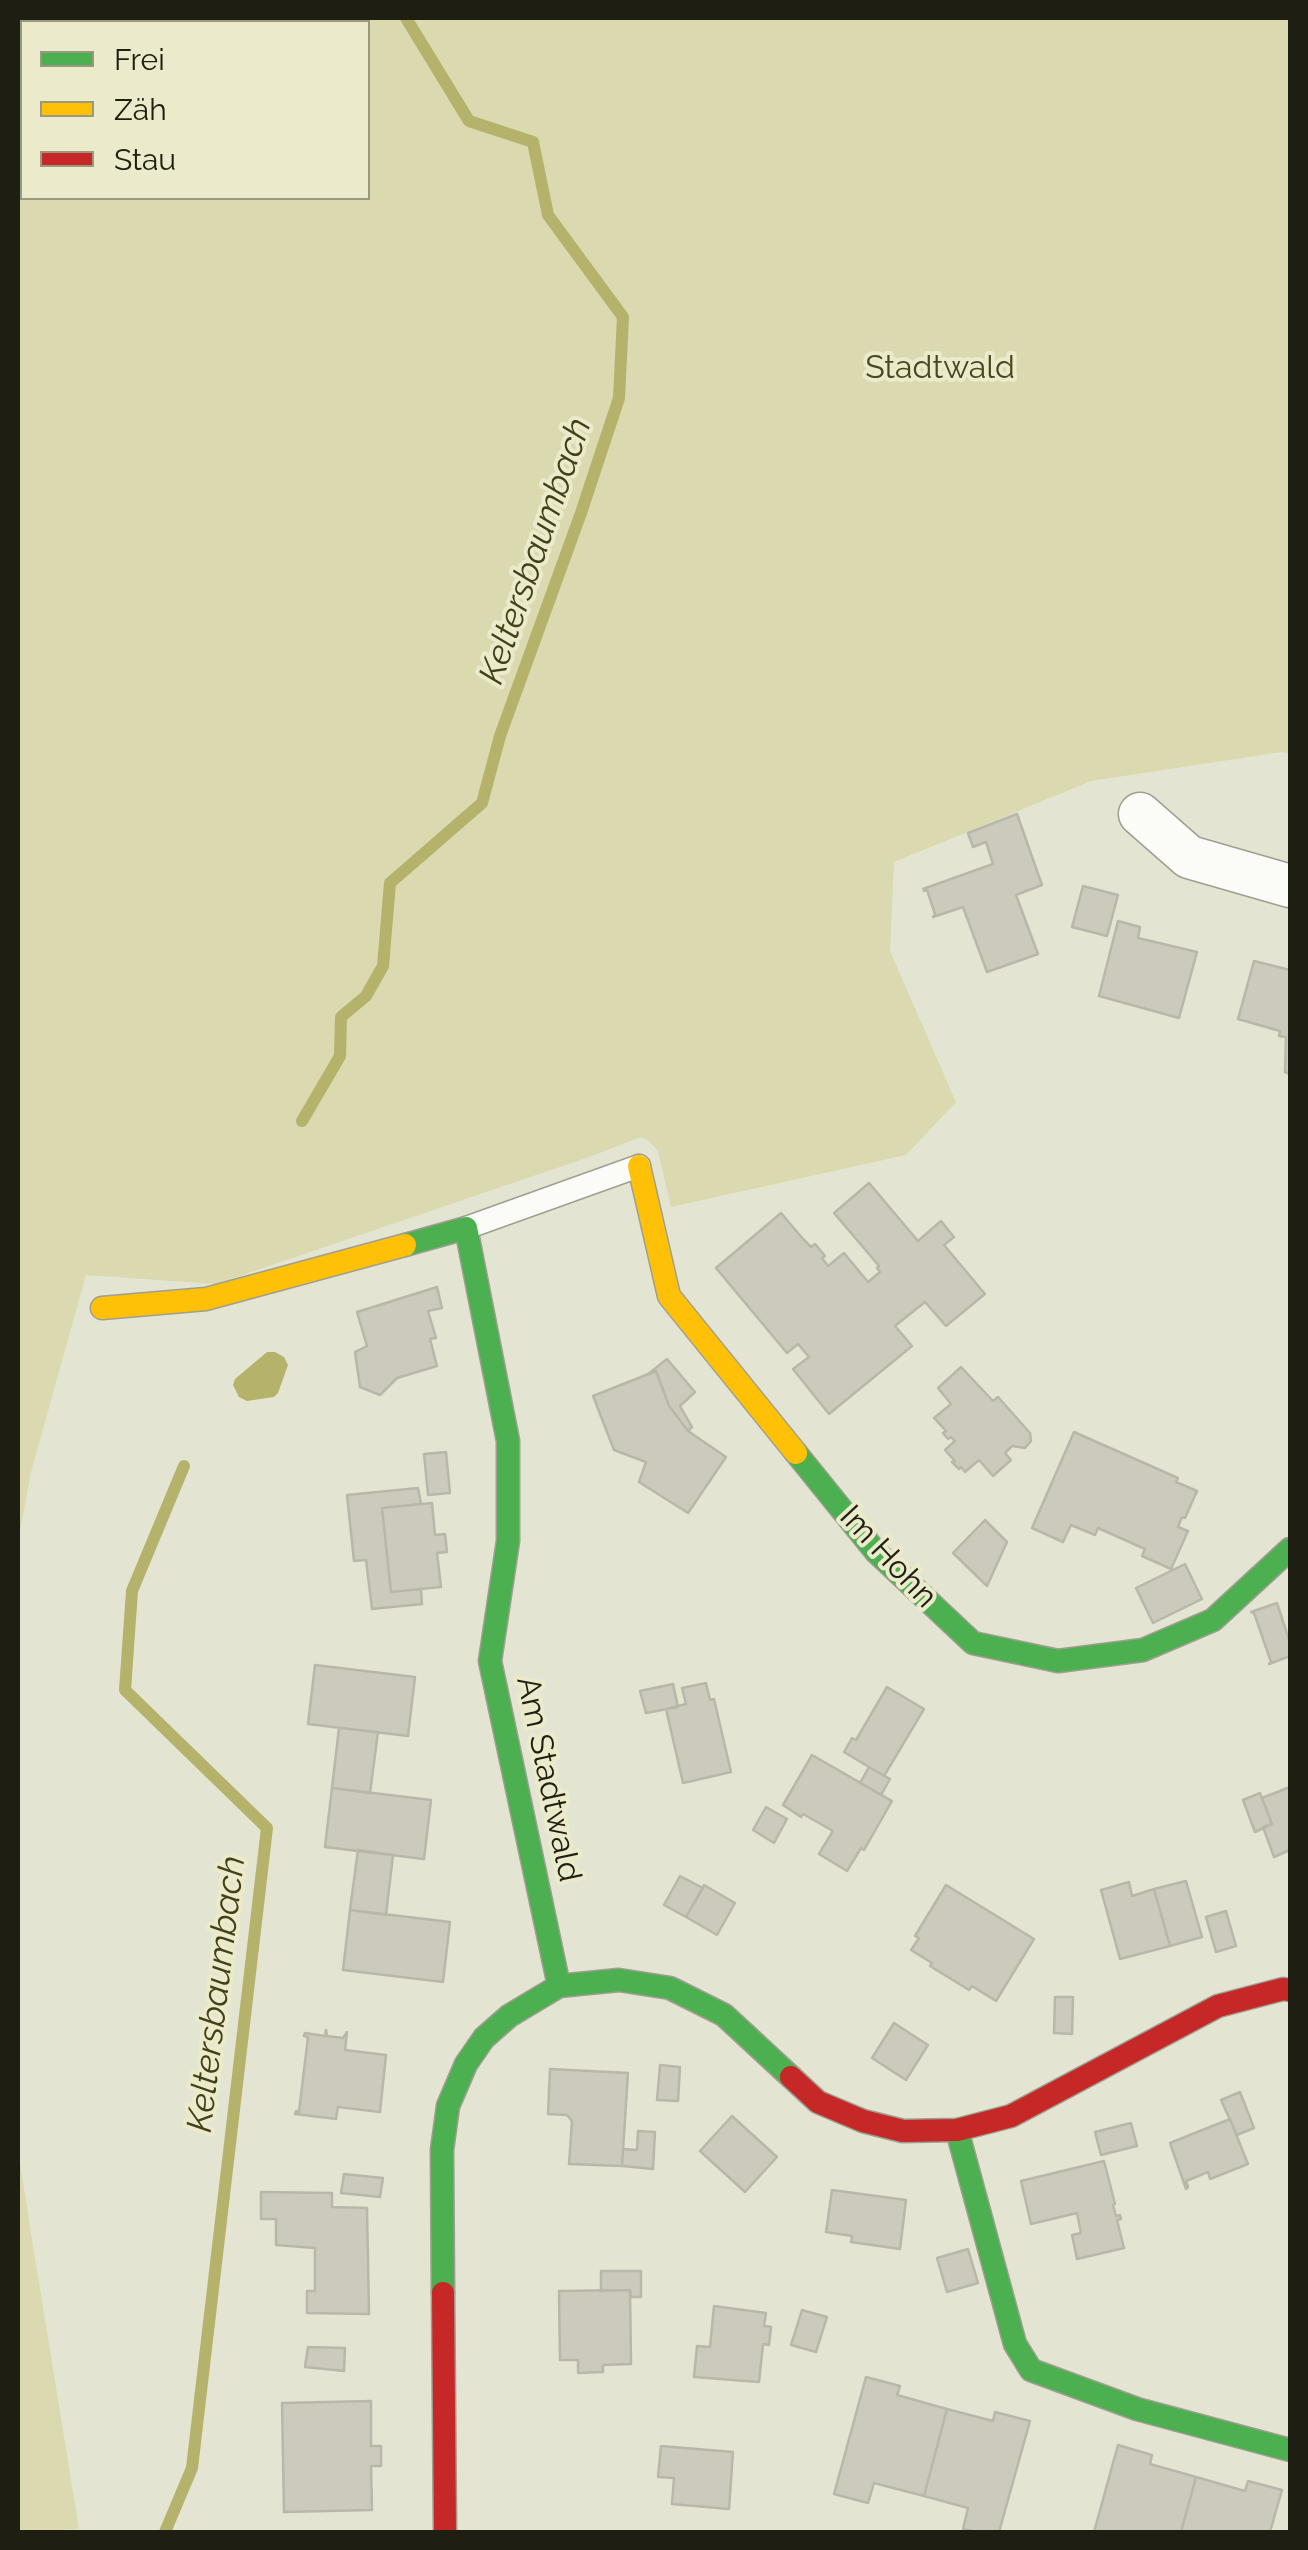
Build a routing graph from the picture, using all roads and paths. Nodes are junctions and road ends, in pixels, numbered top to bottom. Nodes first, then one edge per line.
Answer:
1 (1140, 814) dead end
2 (1290, 886) edge
3 (639, 1166) joint
4 (466, 1228) junction
5 (102, 1308) dead end
6 (1290, 1549) edge
7 (559, 1986) junction
8 (1290, 1990) edge
9 (957, 2130) junction
10 (1290, 2450) edge
11 (445, 2532) edge

1 - 2 street
3 - 4 lane
3 - 6 street, Im Hohn
4 - 5 street
4 - 7 street, Am Stadtwald
7 - 9 street
7 - 11 street
8 - 9 street
9 - 10 street

